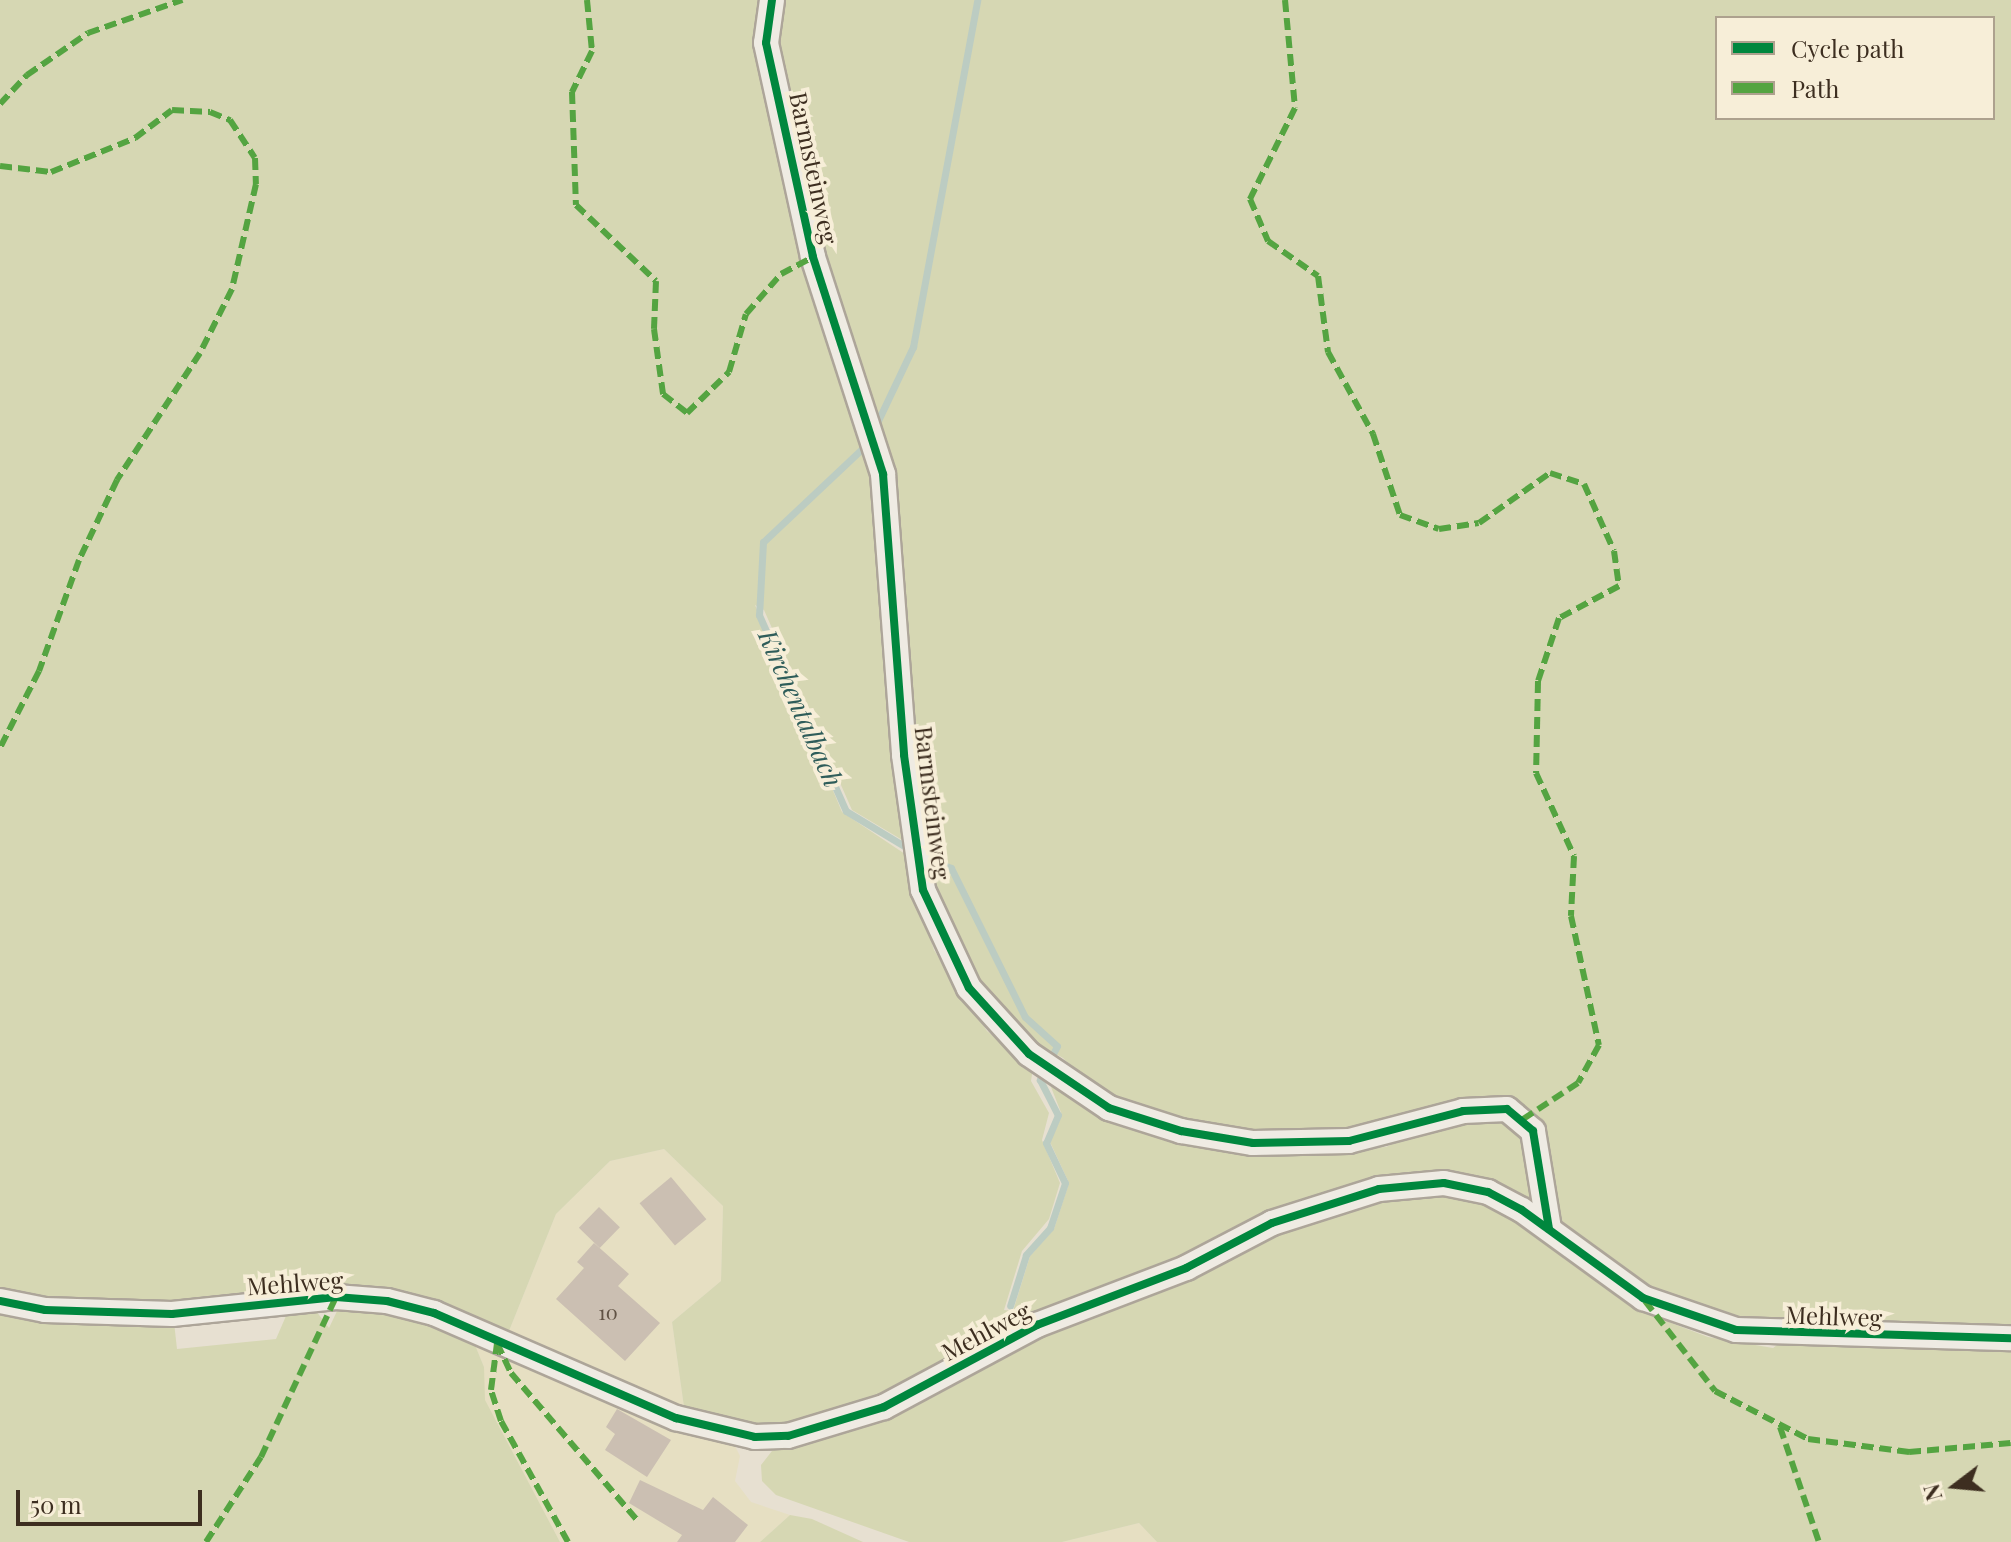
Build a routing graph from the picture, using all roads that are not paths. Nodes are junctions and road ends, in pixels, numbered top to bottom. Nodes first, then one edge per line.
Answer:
1 (772, 0) edge
2 (1549, 1229) junction
3 (0, 1301) edge
4 (2011, 1338) edge

1 - 2 street, Barmsteinweg
2 - 3 street, Mehlweg
2 - 4 street, Mehlweg

